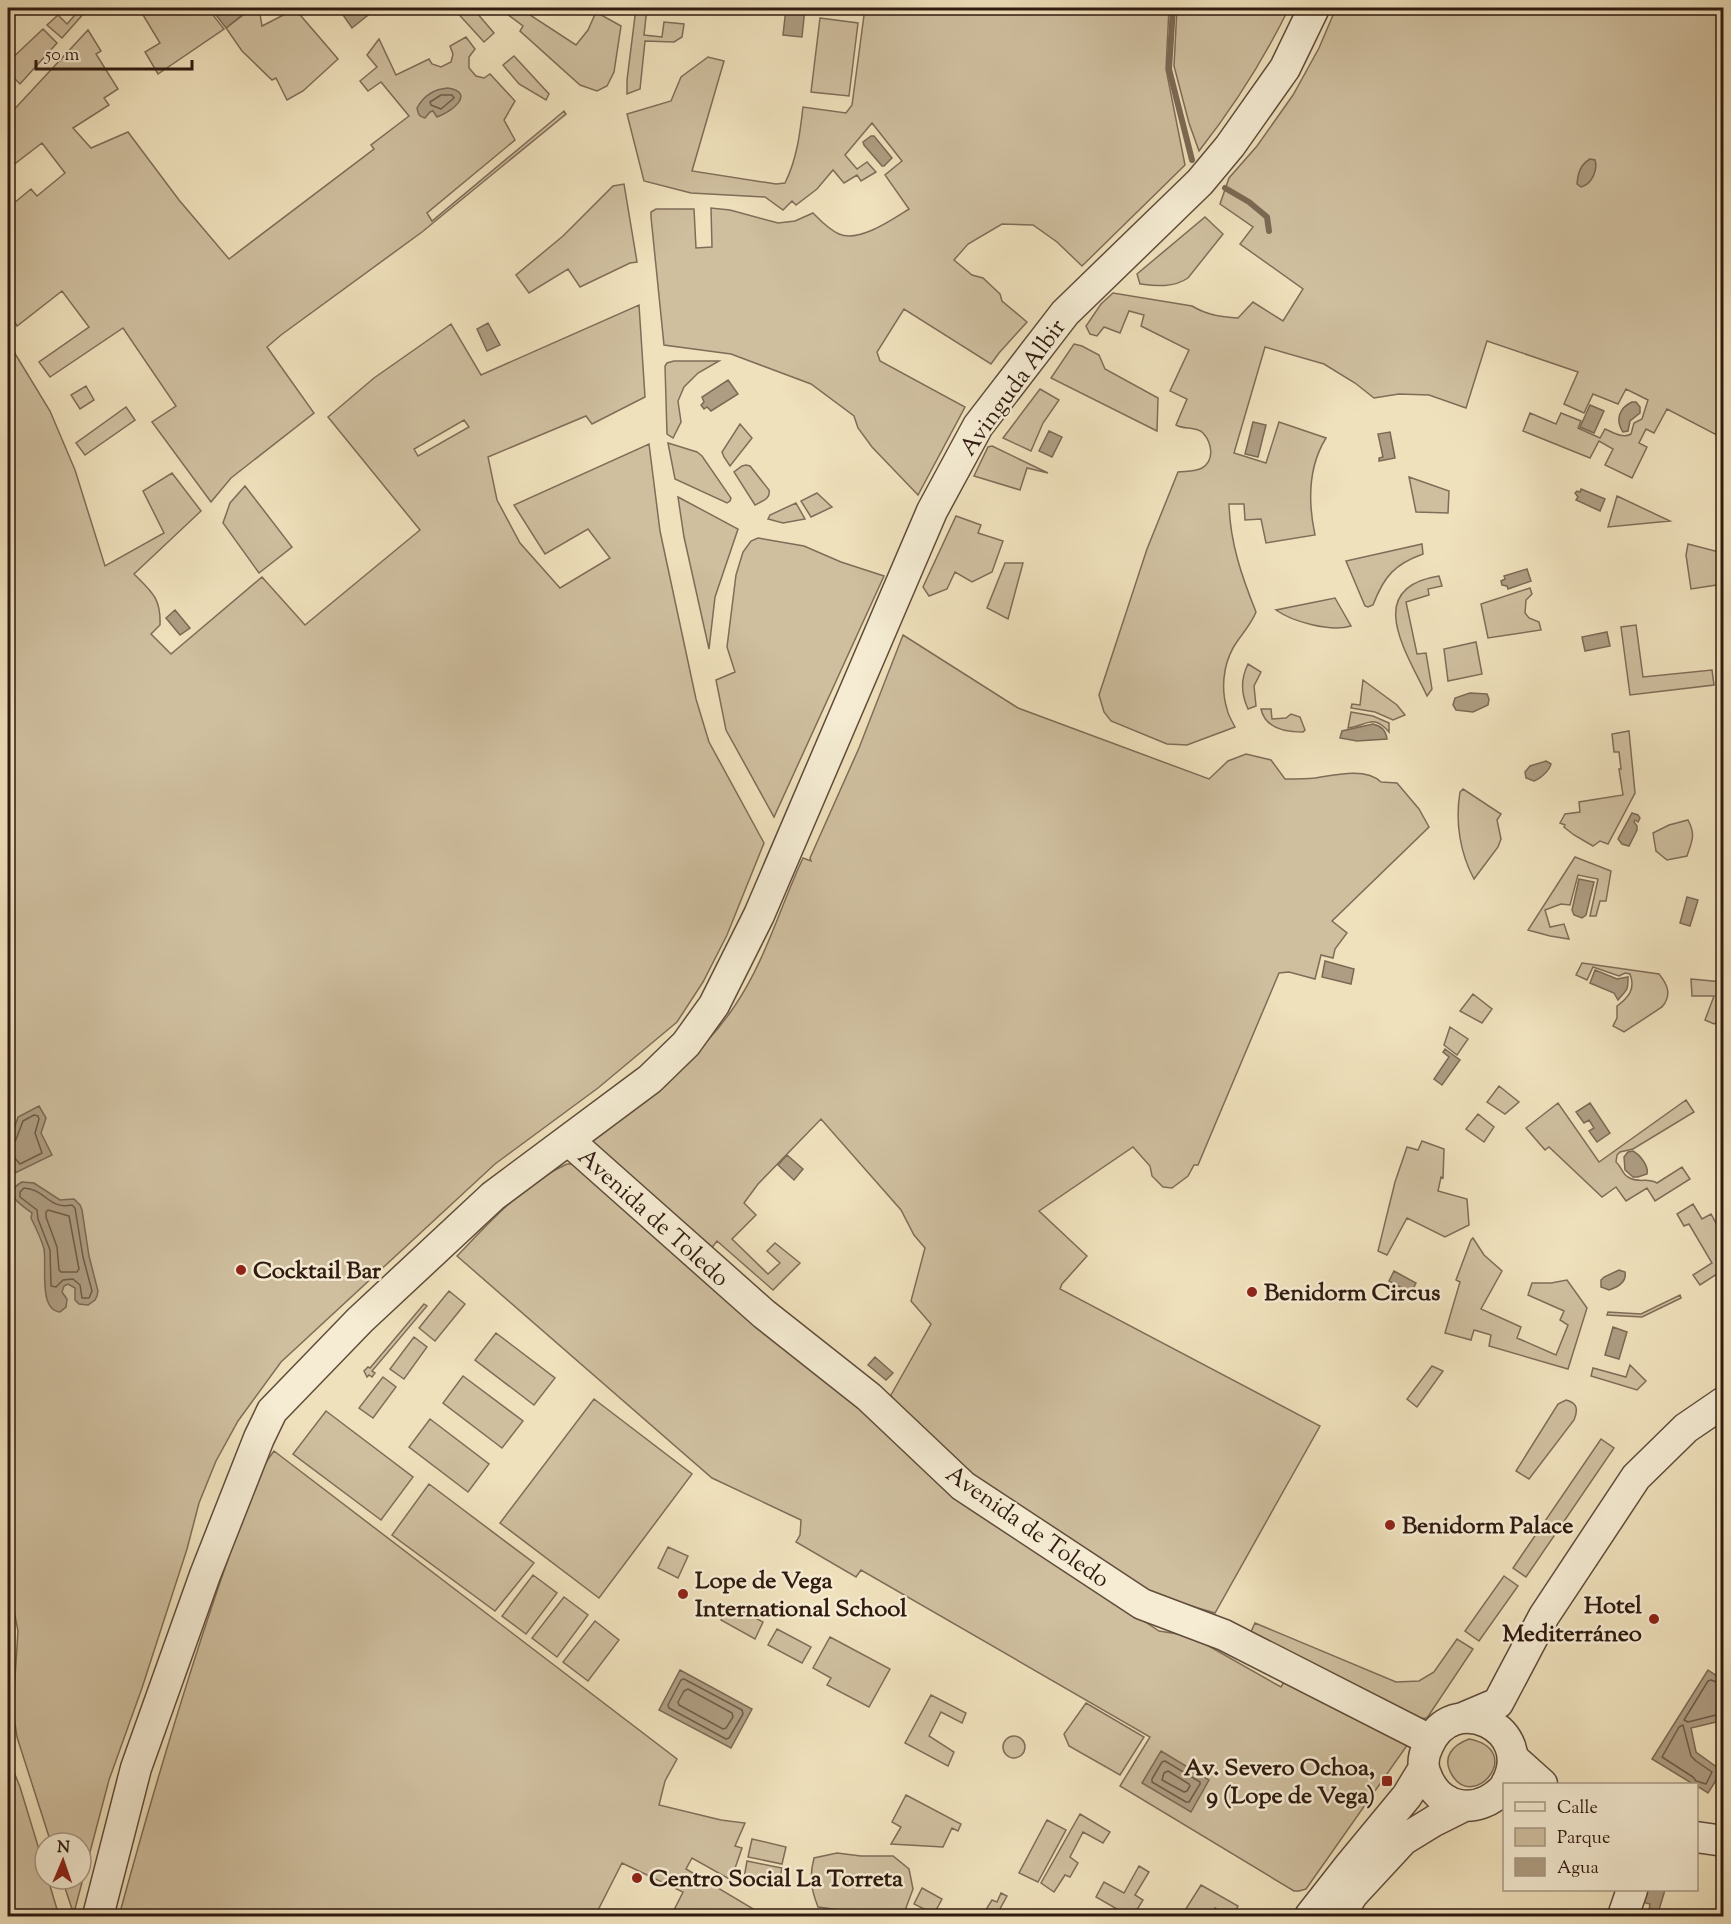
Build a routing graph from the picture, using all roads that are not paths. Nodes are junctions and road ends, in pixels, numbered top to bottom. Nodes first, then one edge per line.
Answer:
1 (1314, 8) edge
2 (568, 1140) junction
3 (1724, 1402) edge
4 (1498, 1703) junction
5 (1465, 1717) junction
6 (1427, 1754) junction
7 (1506, 1774) edge
8 (1535, 1783) edge
9 (1464, 1806) junction
10 (1698, 1837) edge
11 (1724, 1841) edge
12 (1632, 1891) edge
13 (98, 1917) edge
14 (1310, 1917) edge
15 (1339, 1917) edge
16 (1623, 1917) edge

1 - 2 street, Avinguda Albir
2 - 6 street, Avenida de Toledo
2 - 13 street, Avinguda Albir
3 - 4 street
4 - 5 street
4 - 7 street
5 - 6 street
5 - 7 street
6 - 9 street
6 - 14 street
7 - 8 street
7 - 9 street
9 - 15 street
10 - 11 street
12 - 16 street

